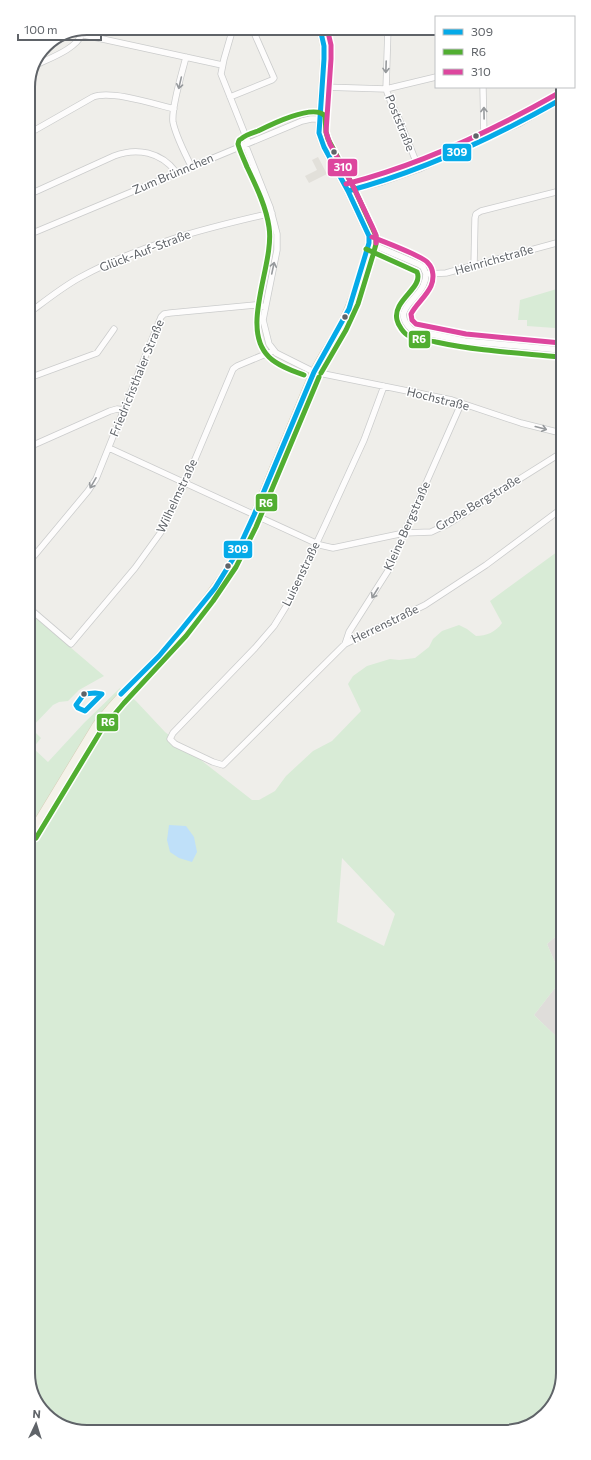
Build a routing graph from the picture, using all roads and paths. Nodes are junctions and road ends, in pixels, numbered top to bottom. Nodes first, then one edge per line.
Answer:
1 (79, 35) edge
2 (89, 35) edge
3 (231, 35) edge
4 (255, 35) edge
5 (321, 35) edge
6 (388, 35) edge
7 (186, 57) junction
8 (41, 62) edge
9 (222, 65) junction
10 (435, 77) edge
11 (322, 87) junction
12 (483, 88) edge
13 (386, 89) junction
14 (230, 97) junction
15 (556, 102) edge
16 (174, 109) junction
17 (319, 119) junction
18 (35, 130) edge
19 (484, 140) junction
20 (247, 143) junction
21 (191, 166) junction
22 (419, 169) junction
23 (176, 172) junction
24 (348, 191) junction
25 (35, 192) edge
26 (556, 192) edge
27 (272, 213) junction
28 (35, 232) edge
29 (369, 242) junction
30 (556, 243) edge
31 (474, 266) junction
32 (426, 274) junction
33 (265, 306) junction
34 (35, 309) edge
35 (114, 329) dead end
36 (556, 350) edge
37 (272, 351) junction
38 (314, 372) junction
39 (35, 376) edge
40 (384, 386) junction
41 (461, 404) junction
42 (124, 410) junction
43 (556, 432) edge
44 (35, 444) edge
45 (109, 448) junction
46 (556, 456) edge
47 (184, 483) junction
48 (556, 513) edge
49 (254, 515) junction
50 (404, 533) junction
51 (316, 543) junction
52 (35, 555) edge
53 (35, 613) edge
54 (346, 644) junction
55 (173, 732) joint
56 (35, 826) edge

1 - 8 street
2 - 7 street
3 - 9 street
4 - 14 street
5 - 11 main road
6 -> 13 street, Poststraße
7 - 9 street
7 -> 16 street
9 - 14 street
10 - 13 street
11 - 13 street
11 - 17 main road
19 -> 12 street
13 - 22 street, Poststraße
14 - 20 street
15 - 19 street
16 - 18 street
16 - 21 street
17 - 20 street, Zum Brünnchen
17 - 24 main road
19 - 22 street
20 - 21 street, Zum Brünnchen
20 - 27 street
21 - 23 street, Zum Brünnchen
22 - 24 street
23 - 25 street
23 - 28 street, Zum Brünnchen
24 - 29 main road
26 - 31 street
33 -> 27 street
27 - 34 street, Glück-Auf-Straße
29 - 32 street
29 - 38 main road
30 - 31 street, Heinrichstraße
31 - 32 street, Heinrichstraße
32 - 36 street
33 - 37 street
33 - 42 street, Friedrichsthaler Straße
35 - 39 street
37 - 38 street, Hochstraße
37 - 47 street, Wilhelmstraße
38 - 40 street, Hochstraße
38 - 49 main road
40 - 41 street, Hochstraße
40 - 51 street, Luisenstraße
41 -> 43 street, Hochstraße
41 - 50 street, Kleine Bergstraße
42 - 44 street
42 - 45 street, Friedrichsthaler Straße
45 - 47 street, Große Bergstraße
45 -> 52 street, Friedrichsthaler Straße
46 - 50 street, Große Bergstraße
47 - 49 street, Große Bergstraße
47 - 53 street, Wilhelmstraße
48 - 54 street, Herrenstraße
49 - 51 street, Große Bergstraße
49 - 56 main road
50 - 51 street, Große Bergstraße
50 -> 54 street, Kleine Bergstraße
51 - 55 street, Luisenstraße
54 - 55 street, Herrenstraße

